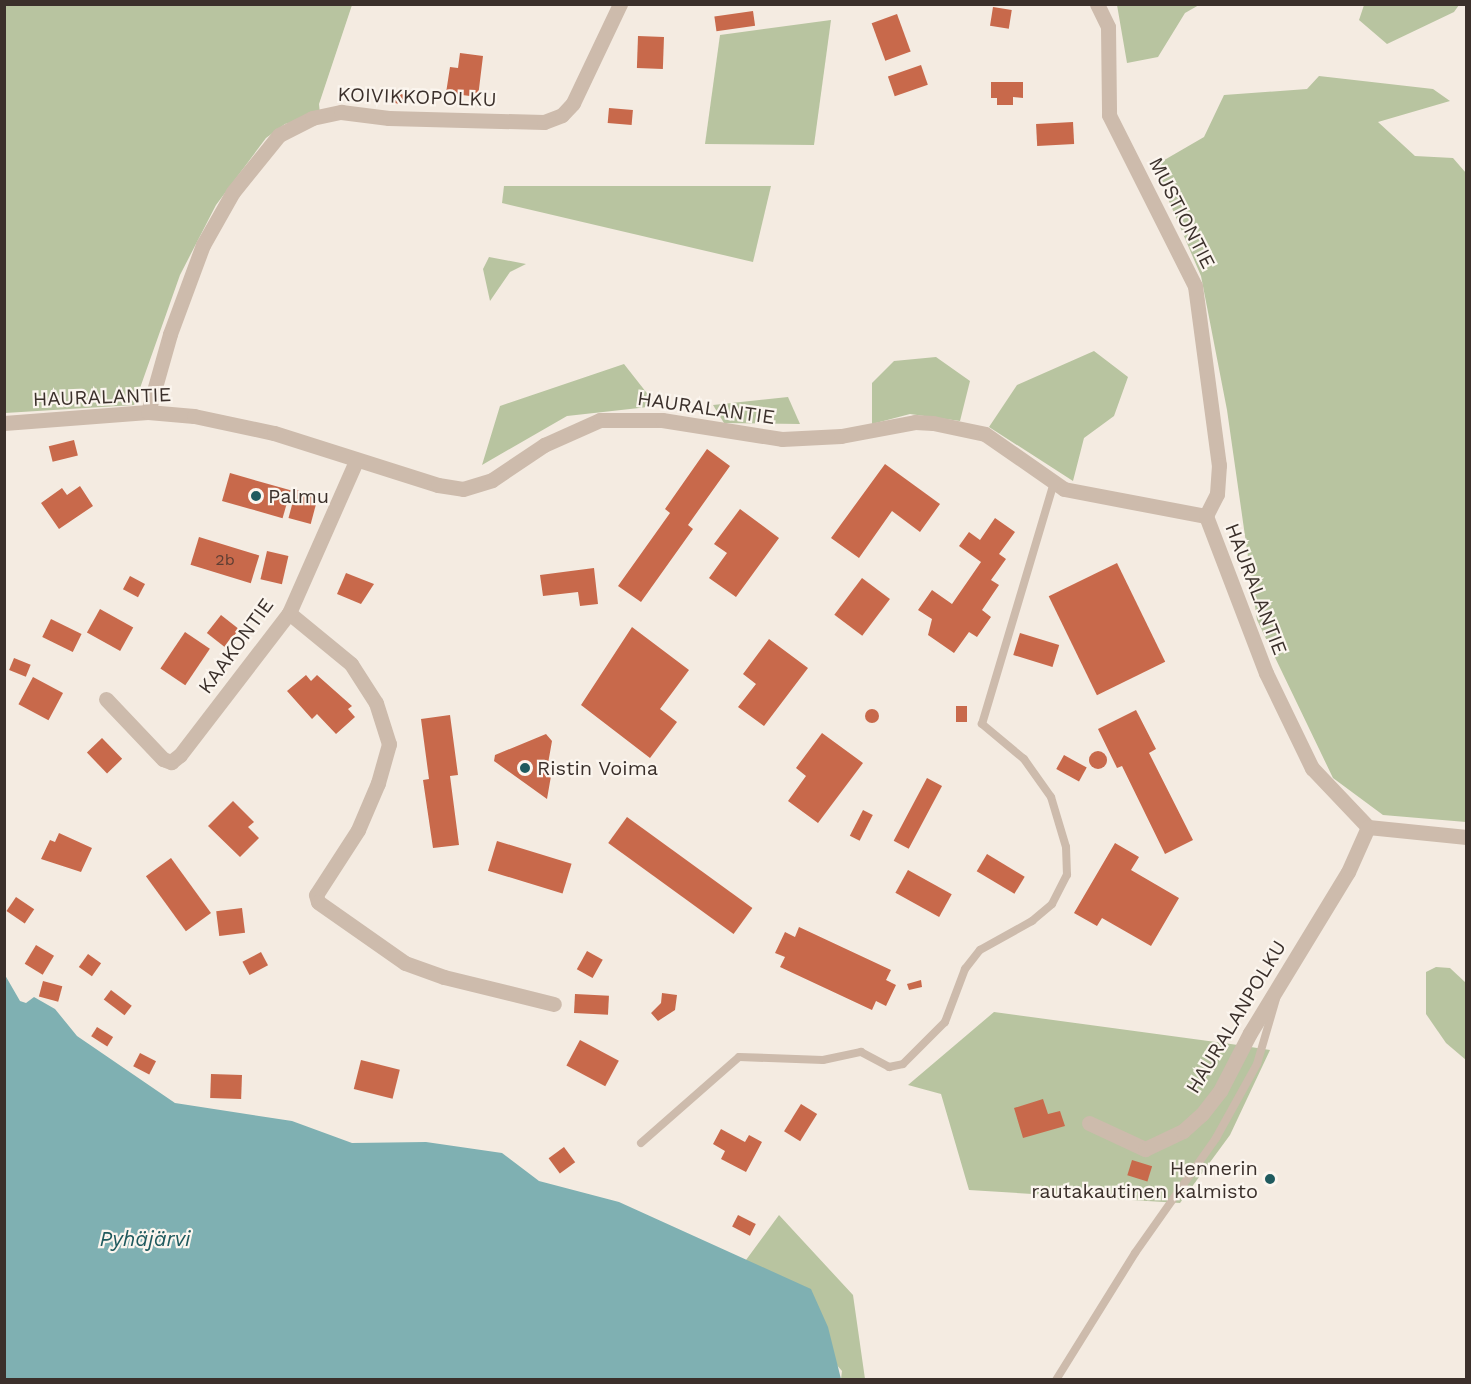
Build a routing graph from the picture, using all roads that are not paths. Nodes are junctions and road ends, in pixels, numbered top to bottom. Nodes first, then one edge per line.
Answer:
1 (620, 4) edge
2 (1097, 4) edge
3 (148, 412) junction
4 (4, 423) edge
5 (356, 461) junction
6 (1054, 482) junction
7 (1206, 516) junction
8 (289, 613) junction
9 (106, 699) dead end
10 (1368, 827) junction
11 (1467, 837) edge
12 (1278, 986) junction
13 (554, 1004) dead end
14 (1089, 1124) dead end
15 (641, 1143) dead end
16 (1056, 1380) edge

1 - 3 street, KOIVIKKOPOLKU
2 - 7 street, MUSTIONTIE
3 - 4 street, HAURALANTIE
3 - 5 street, HAURALANTIE
5 - 6 street, HAURALANTIE
5 - 8 street, KAAKONTIE
6 - 7 street, HAURALANTIE
6 - 15 lane
7 - 10 street, HAURALANTIE
8 - 9 street, KAAKONTIE
8 - 13 street
10 - 11 street
10 - 12 street, HAURALANPOLKU
12 - 14 street, HAURALANPOLKU
12 - 16 lane

